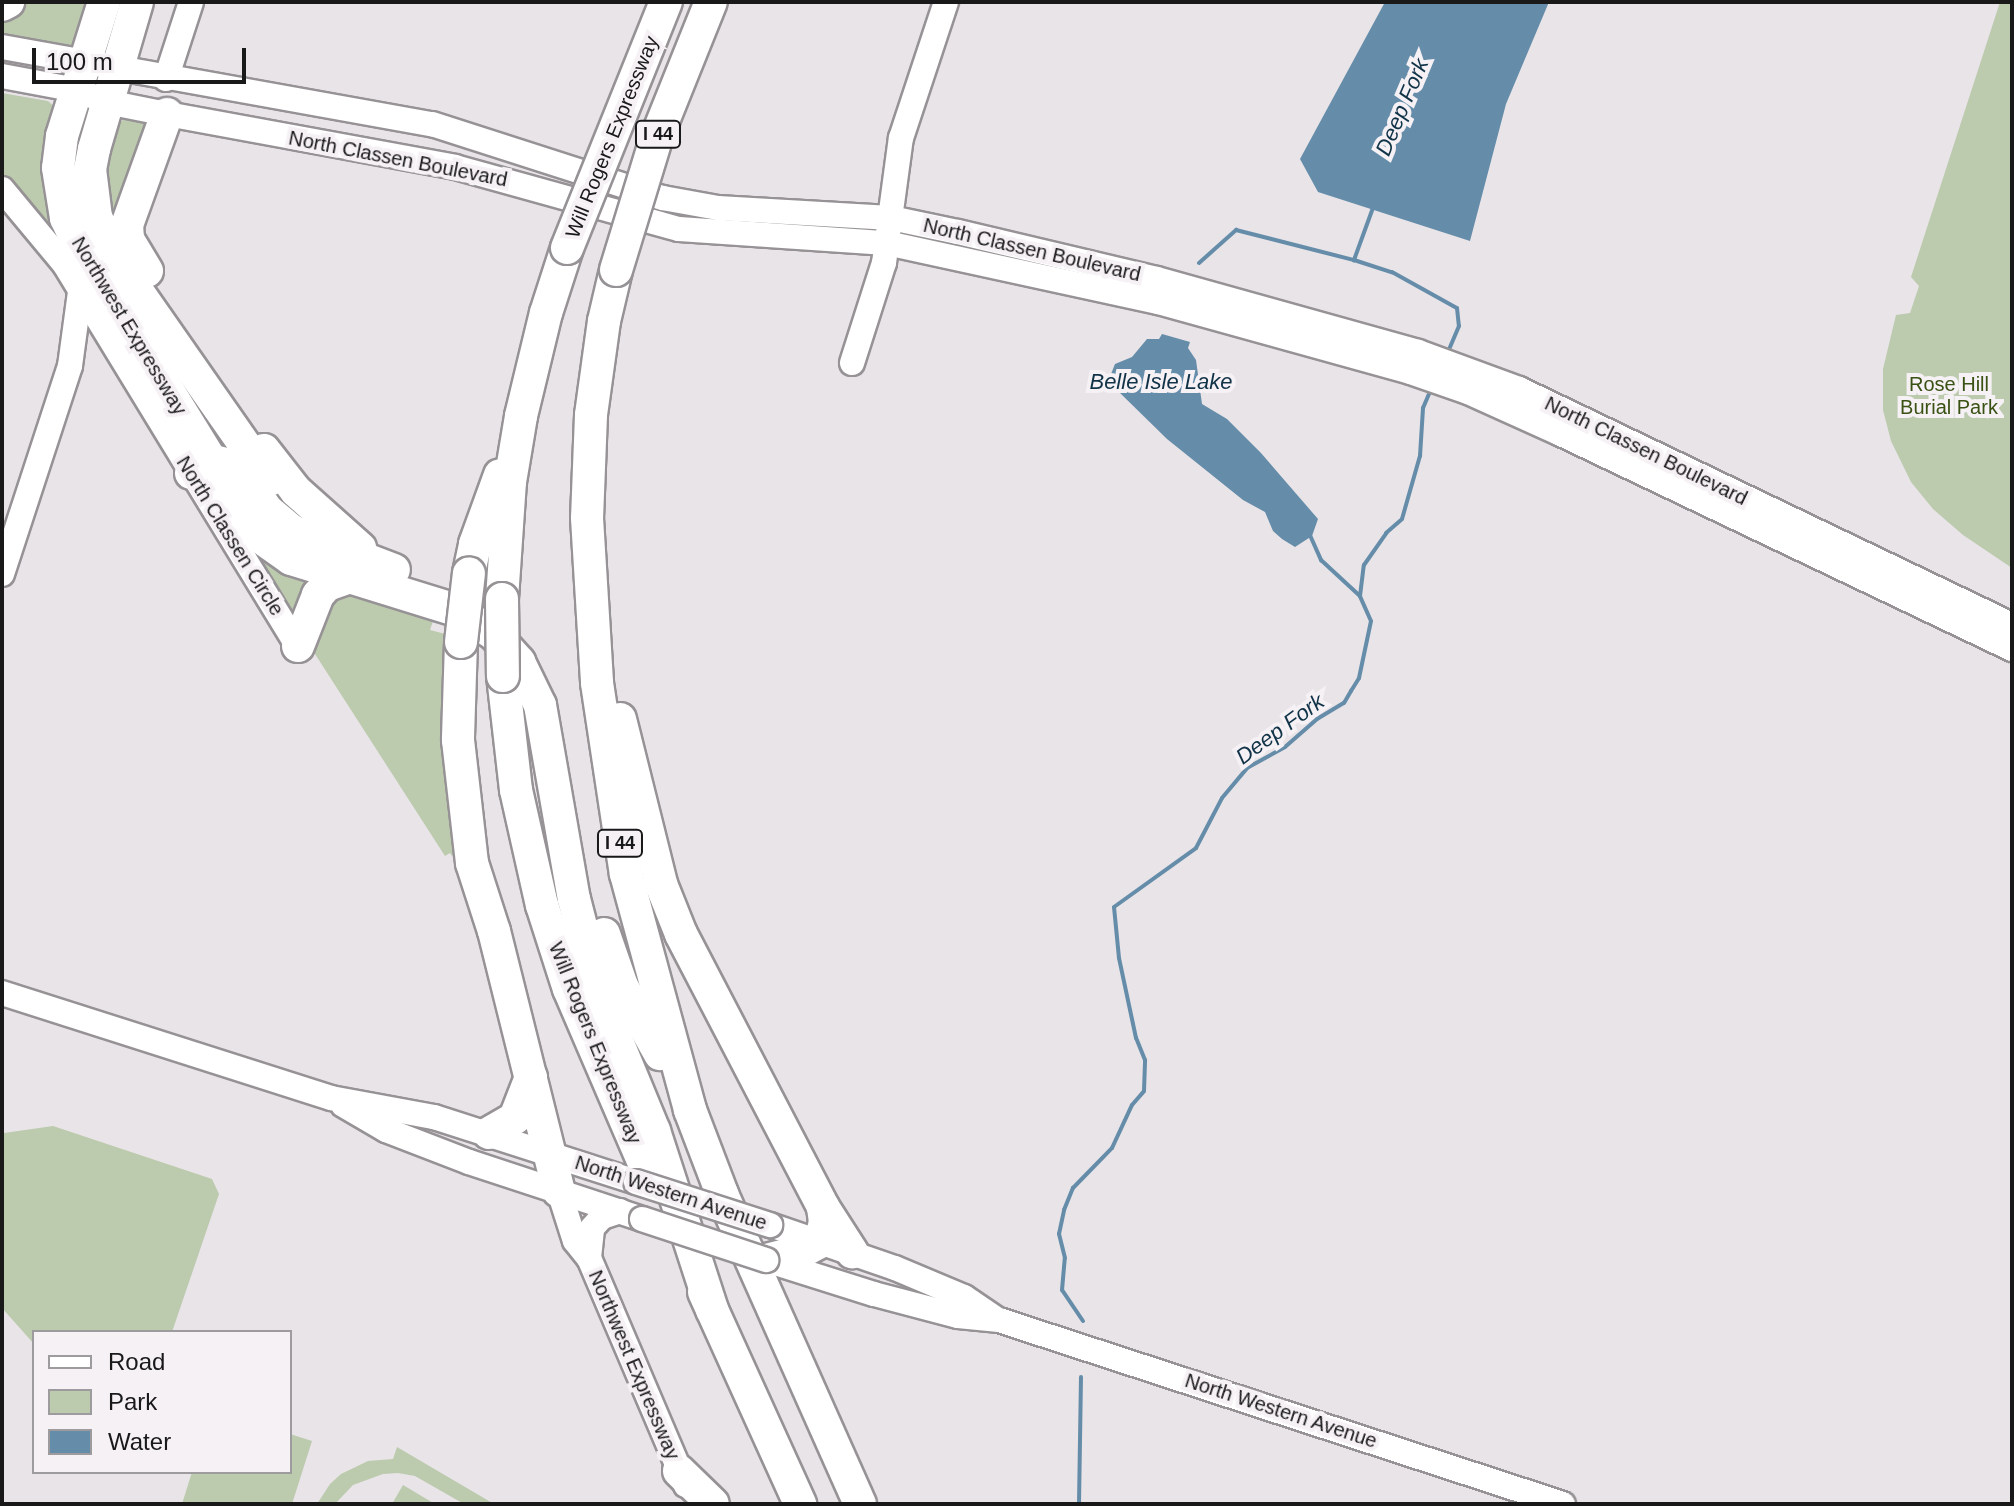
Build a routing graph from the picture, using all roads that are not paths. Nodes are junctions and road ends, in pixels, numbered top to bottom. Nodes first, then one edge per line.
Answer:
1 (8, 2) edge
2 (104, 2) edge
3 (137, 2) edge
4 (191, 2) edge
5 (666, 2) edge
6 (711, 2) edge
7 (946, 2) edge
8 (2, 5) edge
9 (2, 47) edge
10 (2, 76) edge
11 (166, 79) junction
12 (97, 81) junction
13 (167, 114) junction
14 (2, 189) edge
15 (891, 218) junction
16 (887, 243) junction
17 (78, 244) junction
18 (1090, 262) junction
19 (1085, 286) junction
20 (80, 292) junction
21 (121, 352) junction
22 (1414, 362) junction
23 (852, 363) dead end
24 (70, 366) junction
25 (193, 374) junction
26 (521, 416) junction
27 (200, 466) junction
28 (210, 501) joint
29 (313, 539) junction
30 (389, 568) junction
31 (588, 569) junction
32 (2, 574) edge
33 (350, 577) junction
34 (1906, 589) junction
35 (2012, 625) edge
36 (298, 646) joint
37 (2012, 649) edge
38 (2, 993) edge
39 (531, 1077) junction
40 (331, 1098) junction
41 (690, 1110) junction
42 (489, 1133) junction
43 (549, 1153) junction
44 (629, 1181) junction
45 (574, 1196) junction
46 (823, 1207) junction
47 (631, 1215) junction
48 (820, 1242) junction
49 (582, 1250) junction
50 (852, 1252) junction
51 (779, 1261) junction
52 (712, 1310) junction
53 (999, 1320) junction
54 (821, 1418) junction
55 (679, 1471) junction
56 (694, 1504) edge
57 (713, 1504) edge
58 (800, 1504) edge
59 (860, 1504) edge
60 (879, 1504) edge
61 (1563, 1504) edge

1 - 8 highway
2 - 12 highway, Northwest Expressway
3 - 12 highway, Northwest Expressway
4 - 11 main road
5 - 26 highway, Will Rogers Expressway / I 44, bridge
6 - 31 highway, Will Rogers Expressway / I 44, bridge
7 - 15 main road
9 - 12 main road, North Classen Boulevard
10 - 12 main road, North Classen Boulevard
11 - 12 main road, North Classen Boulevard
11 - 15 main road, North Classen Boulevard
12 - 13 main road, North Classen Boulevard
12 - 17 highway, Northwest Expressway
12 - 25 highway, Northwest Expressway
13 - 16 main road, North Classen Boulevard
13 - 30 highway
14 - 20 main road, North Classen Circle
15 - 16 main road
15 - 18 main road, North Classen Boulevard
16 - 19 main road, North Classen Boulevard
16 - 23 main road
17 - 20 highway
17 - 27 highway, Northwest Expressway
18 - 19 main road
18 - 22 main road, North Classen Boulevard
19 - 22 main road, North Classen Boulevard
20 - 21 main road, North Classen Circle
20 - 24 main road
21 - 24 main road
21 - 27 main road, North Classen Circle
22 - 34 main road, North Classen Boulevard
24 - 32 main road
25 - 27 highway
25 - 29 highway, Northwest Expressway
26 - 39 highway, bridge
26 - 52 highway, Will Rogers Expressway / I 44, bridge
27 - 28 highway
27 - 29 highway
27 - 33 highway, Northwest Expressway
28 - 36 main road, North Classen Circle
29 - 30 highway
30 - 41 highway
31 - 41 highway, Will Rogers Expressway / I 44
31 - 46 highway
33 - 36 highway
33 - 52 highway, Northwest Expressway
34 - 35 main road, North Classen Boulevard
34 - 37 main road, North Classen Boulevard
38 - 40 main road, North Western Avenue
39 - 42 highway
39 - 43 highway
40 - 42 main road, North Western Avenue
40 - 45 main road, North Western Avenue
41 - 54 highway, Will Rogers Expressway / I 44
42 - 43 main road, North Western Avenue
43 - 44 main road, North Western Avenue
43 - 45 highway
44 - 45 main road
44 - 48 main road, North Western Avenue, bridge
45 - 47 main road, North Western Avenue
45 - 49 main road, Northwest Expressway
46 - 48 highway
46 - 50 highway
47 - 49 main road, Northwest Expressway
47 - 51 main road, North Western Avenue, bridge
48 - 50 main road, North Western Avenue
48 - 51 highway
49 - 55 main road, Northwest Expressway
50 - 53 main road, North Western Avenue
51 - 53 main road, North Western Avenue
52 - 58 highway, Will Rogers Expressway / I 44
53 - 61 main road, North Western Avenue
54 - 59 highway, Will Rogers Expressway / I 44
54 - 60 highway
55 - 56 main road, Northwest Expressway
55 - 57 highway

